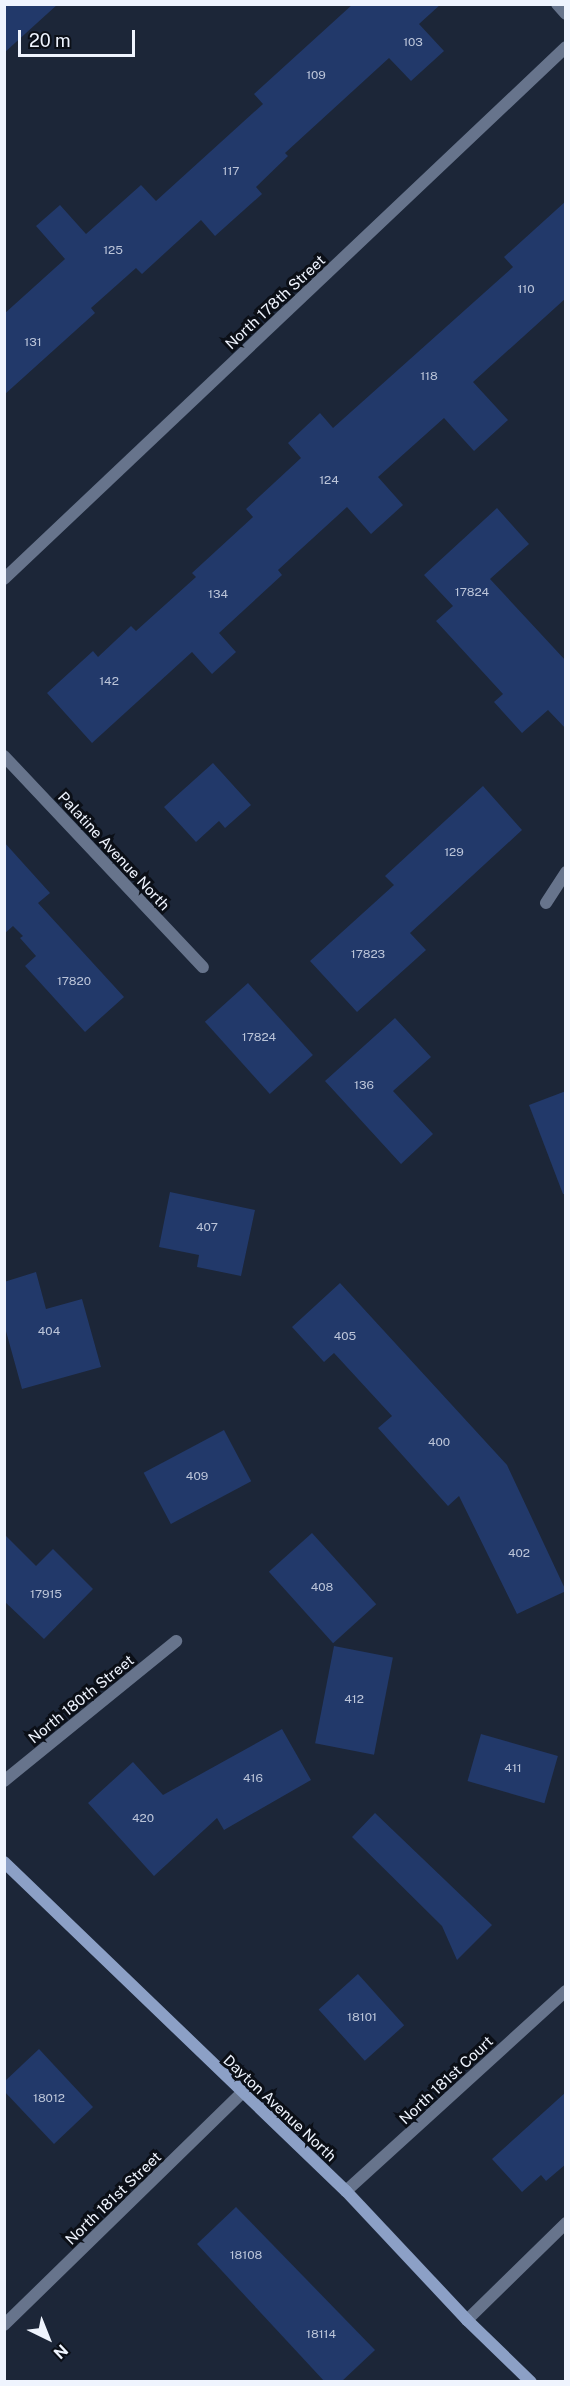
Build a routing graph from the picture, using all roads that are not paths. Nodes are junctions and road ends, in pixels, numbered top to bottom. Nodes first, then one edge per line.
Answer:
1 (557, 4) edge
2 (566, 14) edge
3 (566, 47) edge
4 (4, 579) edge
5 (4, 756) edge
6 (566, 872) edge
7 (546, 903) dead end
8 (202, 967) dead end
9 (176, 1641) dead end
10 (4, 1781) edge
11 (4, 1862) edge
12 (566, 1990) edge
13 (242, 2093) junction
14 (346, 2191) junction
15 (566, 2223) edge
16 (467, 2320) junction
17 (4, 2325) edge
18 (531, 2382) edge

1 - 2 street
3 - 4 street, North 178th Street
5 - 8 street, Palatine Avenue North
6 - 7 street
9 - 10 street, North 180th Street
11 - 13 street, Dayton Avenue North
12 - 14 street, North 181st Court
13 - 14 street, Dayton Avenue North
13 - 17 street, North 181st Street
14 - 16 street, Dayton Avenue North
15 - 16 street
16 - 18 street, Dayton Avenue North

